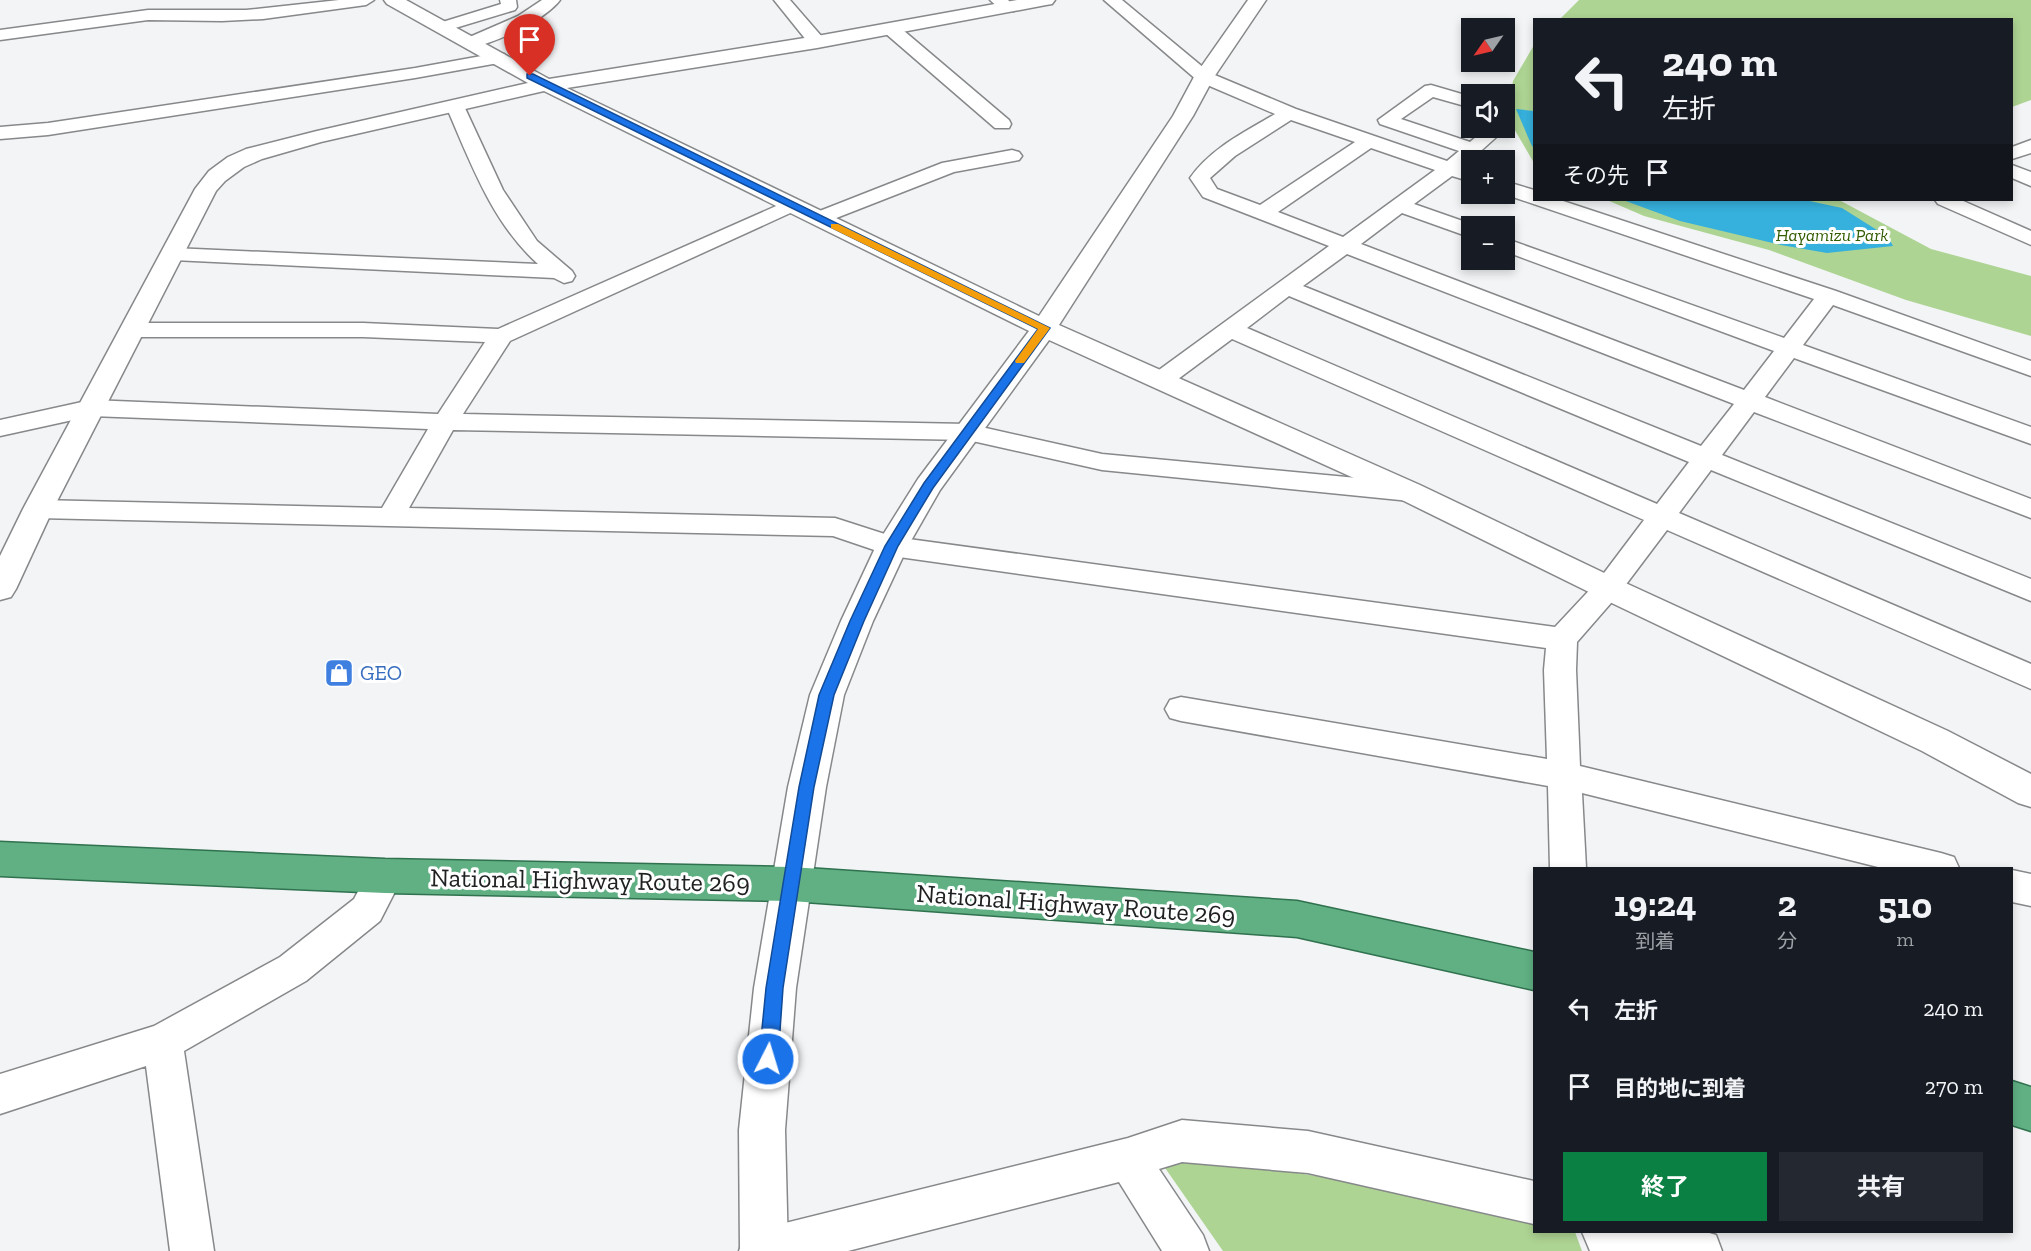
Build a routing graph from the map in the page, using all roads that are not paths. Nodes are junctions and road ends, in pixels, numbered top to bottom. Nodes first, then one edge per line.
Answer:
1 (366, 0) edge
2 (393, 0) edge
3 (508, 0) edge
4 (552, 0) edge
5 (782, 0) edge
6 (1046, 0) edge
7 (1112, 0) edge
8 (1257, 0) edge
9 (473, 4) dead end
10 (1003, 4) edge
11 (489, 13) junction
12 (442, 27) junction
13 (891, 29) junction
14 (0, 35) edge
15 (817, 42) junction
16 (471, 43) junction
17 (498, 58) junction
18 (1204, 77) junction
19 (546, 85) junction
20 (1461, 100) edge
21 (455, 106) junction
22 (1289, 113) junction
23 (1002, 124) dead end
24 (0, 134) edge
25 (1485, 138) edge
26 (1369, 141) junction
27 (2031, 146) edge
28 (1473, 148) junction
29 (2013, 153) edge
30 (1012, 156) dead end
31 (1449, 169) junction
32 (2013, 171) edge
33 (1461, 173) edge
34 (2031, 180) edge
35 (1515, 191) edge
36 (1533, 197) edge
37 (1544, 201) edge
38 (1947, 201) edge
39 (792, 205) junction
40 (1398, 205) junction
41 (1261, 214) junction
42 (819, 218) junction
43 (1461, 228) edge
44 (2031, 239) edge
45 (1343, 246) junction
46 (1515, 248) edge
47 (173, 254) junction
48 (559, 272) junction
49 (1286, 287) junction
50 (1828, 296) junction
51 (589, 298) junction
52 (1044, 328) junction
53 (1229, 329) junction
54 (132, 330) junction
55 (501, 336) junction
56 (1789, 348) junction
57 (2031, 369) edge
58 (1161, 380) junction
59 (1749, 401) junction
60 (91, 408) junction
61 (445, 422) junction
62 (0, 428) edge
63 (968, 432) junction
64 (2031, 436) edge
65 (1706, 459) junction
66 (1410, 492) junction
67 (38, 509) junction
68 (2031, 509) edge
69 (390, 517) junction
70 (1662, 517) junction
71 (892, 546) junction
72 (1608, 588) junction
73 (0, 589) edge
74 (2031, 591) edge
75 (1562, 639) junction
76 (2031, 677) edge
77 (1181, 709) dead end
78 (1563, 774) junction
79 (2031, 792) edge
80 (0, 859) edge
81 (1568, 867) edge
82 (1937, 867) edge
83 (384, 876) junction
84 (791, 884) junction
85 (2013, 886) edge
86 (2031, 891) edge
87 (1533, 971) edge
88 (163, 1042) junction
89 (0, 1094) edge
90 (2013, 1103) edge
91 (2031, 1109) edge
92 (1128, 1159) junction
93 (1533, 1203) edge
94 (1604, 1233) edge
95 (1644, 1233) edge
96 (763, 1250) edge
97 (192, 1251) edge
98 (1187, 1251) edge
99 (1613, 1251) edge
100 (1700, 1251) edge

1 - 14 street
2 - 12 street
3 - 11 street
4 - 16 street
5 - 15 street
6 - 10 street
7 - 18 street
8 - 18 street
9 - 11 street
10 - 13 street
11 - 12 street
12 - 16 street
13 - 15 street
13 - 23 street
15 - 19 street
16 - 17 street
17 - 19 street
17 - 24 street
18 - 22 street
18 - 52 street
19 - 21 street
19 - 39 street
20 - 28 street
21 - 47 street
21 - 48 street
22 - 26 street
22 - 41 street
25 - 28 street
26 - 31 street
26 - 41 street
27 - 29 street
28 - 31 street
30 - 42 street
31 - 33 street
31 - 40 street
32 - 34 street
35 - 36 street
37 - 50 street
38 - 44 street
39 - 42 street
39 - 51 street
40 - 43 street
40 - 45 street
41 - 45 street
42 - 52 street
45 - 49 street
45 - 59 street
46 - 56 street
47 - 48 street
47 - 54 street
48 - 51 street
49 - 53 street
49 - 65 street
50 - 56 street
50 - 57 street
51 - 55 street
52 - 58 street
52 - 63 street
53 - 58 street
53 - 70 street
54 - 55 street
54 - 60 street
55 - 61 street
56 - 59 street
56 - 64 street
58 - 66 street
59 - 65 street
59 - 68 street
60 - 61 street
60 - 62 street
60 - 67 street
61 - 63 street
61 - 69 street
63 - 66 street
63 - 71 street
65 - 70 street
65 - 74 street
66 - 72 street
67 - 69 street
67 - 73 street
69 - 71 street
70 - 72 street
70 - 76 street
71 - 75 street
71 - 84 street
72 - 75 street
72 - 79 street
75 - 78 street
77 - 78 street
78 - 81 street
78 - 82 street
80 - 83 highway, National Highway Route 269
83 - 84 highway, National Highway Route 269
83 - 88 street
84 - 87 highway, National Highway Route 269
84 - 96 street
85 - 86 street
88 - 89 street
88 - 97 street
90 - 91 highway
92 - 93 street
92 - 96 street
92 - 98 street
94 - 99 street
95 - 100 street

